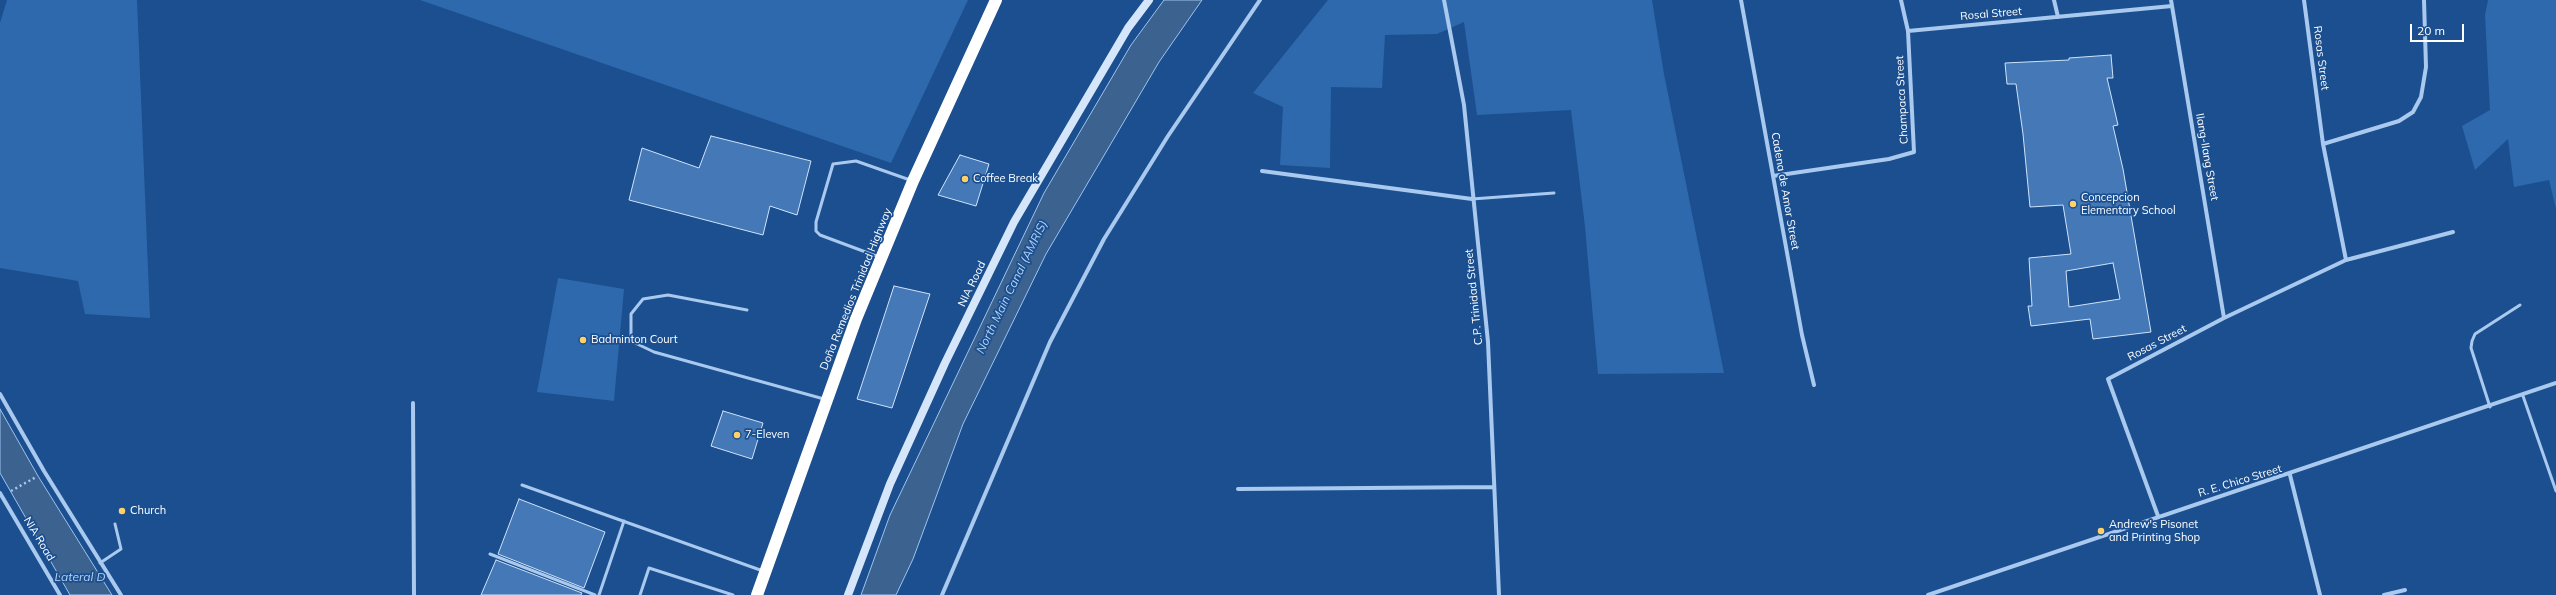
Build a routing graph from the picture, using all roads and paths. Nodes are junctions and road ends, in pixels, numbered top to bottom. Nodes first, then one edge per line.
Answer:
1 (996, 0) edge
2 (1149, 0) edge
3 (1260, 0) edge
4 (1444, 0) edge
5 (1741, 0) edge
6 (1901, 0) edge
7 (2054, 0) edge
8 (2171, 0) edge
9 (2304, 0) edge
10 (2424, 0) edge
11 (2172, 6) junction
12 (2058, 17) junction
13 (1908, 31) junction
14 (2323, 144) junction
15 (1262, 170) dead end
16 (1773, 176) junction
17 (913, 181) junction
18 (1554, 193) dead end
19 (1472, 199) junction
20 (2453, 232) dead end
21 (882, 258) junction
22 (2346, 260) junction
23 (2520, 305) dead end
24 (748, 310) dead end
25 (2224, 318) junction
26 (2556, 383) edge
27 (1814, 385) dead end
28 (0, 394) edge
29 (2523, 396) junction
30 (826, 400) junction
31 (413, 403) dead end
32 (2490, 407) junction
33 (2290, 475) junction
34 (38, 476) dead end
35 (522, 485) dead end
36 (1494, 487) junction
37 (1238, 489) dead end
38 (2556, 491) edge
39 (10, 492) dead end
40 (0, 494) edge
41 (2158, 516) junction
42 (624, 521) junction
43 (115, 524) dead end
44 (490, 554) dead end
45 (100, 563) junction
46 (766, 572) junction
47 (2405, 590) dead end
48 (60, 595) edge
49 (121, 595) edge
50 (414, 595) edge
51 (595, 595) edge
52 (599, 595) edge
53 (640, 595) edge
54 (733, 595) edge
55 (758, 595) edge
56 (848, 595) edge
57 (942, 595) edge
58 (1499, 595) edge
59 (1928, 595) edge
60 (2320, 595) edge
61 (2384, 595) edge

1 - 17 highway, Doña Remedios Trinidad Highway
2 - 56 street, NIA Road
3 - 57 street
4 - 19 street, C.P. Trinidad Street
5 - 16 street, Cadena de Amor Street
6 - 13 street, Champaca Street
7 - 12 street
8 - 11 street, Ilang-Ilang Street
9 - 14 street, Rosas Street
10 - 14 street
11 - 12 street, Rosal Street
11 - 25 street, Ilang-Ilang Street
12 - 13 street, Rosal Street
13 - 16 street, Champaca Street
14 - 22 street, Rosas Street
15 - 19 street
16 - 27 street, Cadena de Amor Street
17 - 21 highway, Doña Remedios Trinidad Highway
17 - 21 lane
18 - 19 lane
19 - 36 street, C.P. Trinidad Street
20 - 22 street, Rosas Street
21 - 30 highway, Doña Remedios Trinidad Highway
22 - 25 street, Rosas Street
23 - 32 lane
24 - 30 lane
25 - 41 street, Rosas Street
26 - 29 street, R. E. Chico Street
28 - 45 street
29 - 32 street, R. E. Chico Street
29 - 38 lane
30 - 46 highway, Doña Remedios Trinidad Highway
31 - 50 street
32 - 33 street, R. E. Chico Street
33 - 41 street, R. E. Chico Street
33 - 60 street
34 - 39 path
35 - 42 lane
36 - 37 street
36 - 58 street, C.P. Trinidad Street
40 - 48 street, NIA Road
41 - 59 street, R. E. Chico Street
42 - 46 lane
42 - 52 lane
43 - 45 lane
44 - 51 lane
45 - 49 street
46 - 55 highway, Doña Remedios Trinidad Highway
47 - 61 street
53 - 54 lane

